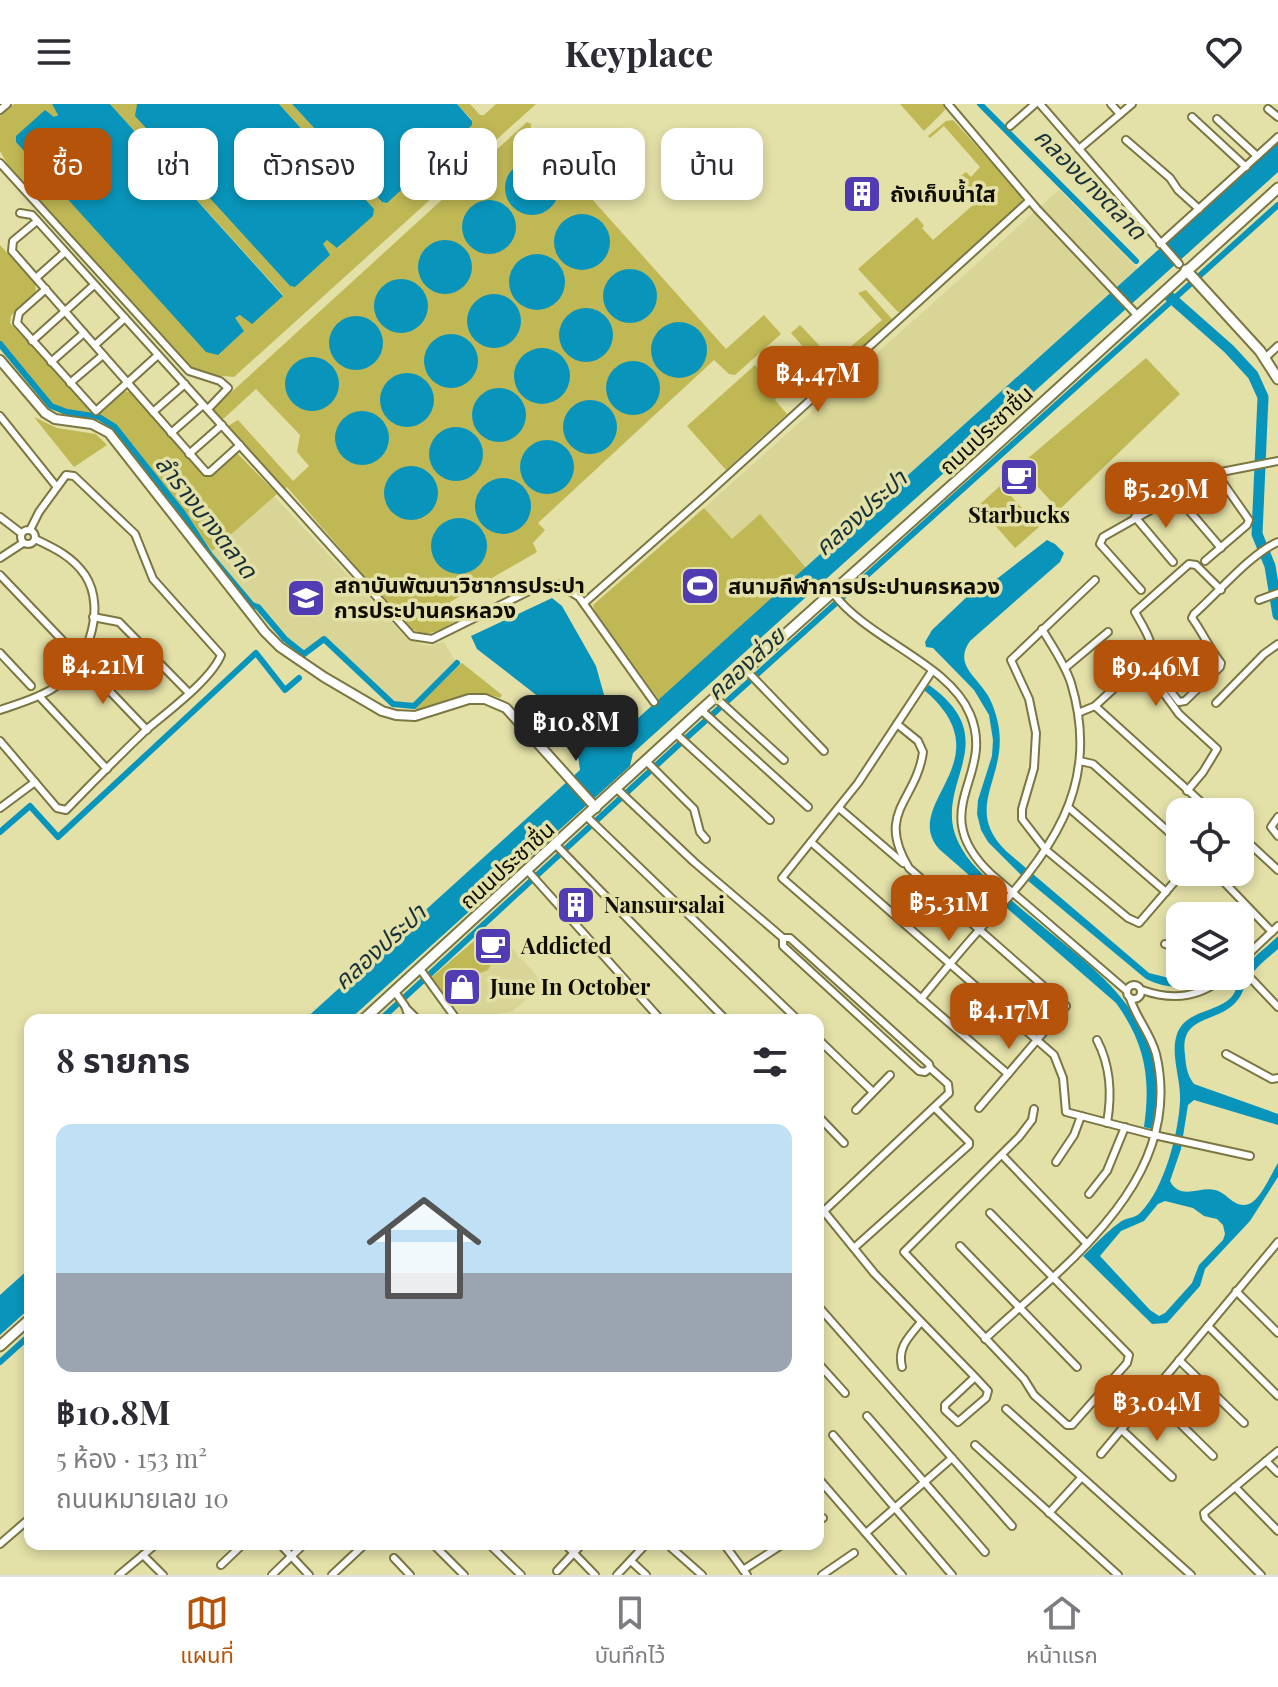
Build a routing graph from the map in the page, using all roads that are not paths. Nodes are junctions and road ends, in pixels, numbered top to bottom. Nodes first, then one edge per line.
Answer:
1 (7, 104) edge
2 (948, 104) edge
3 (1038, 104) edge
4 (1111, 104) edge
5 (1132, 104) edge
6 (1268, 109) dead end
7 (0, 110) edge
8 (1120, 114) junction
9 (1192, 117) dead end
10 (1278, 117) edge
11 (1217, 119) dead end
12 (1010, 126) dead end
13 (1278, 137) edge
14 (1126, 140) dead end
15 (1079, 149) junction
16 (1257, 156) junction
17 (0, 163) edge
18 (1246, 167) junction
19 (1278, 188) edge
20 (1029, 201) junction
21 (1199, 209) junction
22 (20, 213) dead end
23 (37, 221) junction
24 (1161, 244) junction
25 (65, 252) junction
26 (1186, 270) junction
27 (36, 278) junction
28 (94, 285) junction
29 (46, 289) junction
30 (65, 312) junction
31 (1134, 312) junction
32 (125, 318) junction
33 (84, 333) junction
34 (32, 341) junction
35 (95, 345) junction
36 (1278, 346) edge
37 (103, 355) junction
38 (158, 355) junction
39 (1265, 358) junction
40 (0, 360) edge
41 (51, 362) junction
42 (1278, 379) edge
43 (70, 383) junction
44 (127, 383) junction
45 (185, 384) junction
46 (205, 407) junction
47 (153, 412) junction
48 (0, 416) edge
49 (222, 425) junction
50 (171, 433) junction
51 (240, 445) junction
52 (189, 454) junction
53 (1278, 461) edge
54 (1216, 473) junction
55 (56, 486) junction
56 (1175, 494) junction
57 (0, 517) edge
58 (1135, 517) junction
59 (30, 530) junction
60 (21, 533) junction
61 (35, 539) junction
62 (1276, 542) edge
63 (23, 543) junction
64 (1221, 548) junction
65 (0, 558) edge
66 (1205, 561) dead end
67 (1173, 562) dead end
68 (0, 575) edge
69 (1095, 580) dead end
70 (1141, 590) dead end
71 (1221, 590) junction
72 (1278, 593) edge
73 (834, 595) junction
74 (1259, 600) dead end
75 (584, 603) junction
76 (93, 617) junction
77 (1042, 629) junction
78 (1108, 632) dead end
79 (63, 641) dead end
80 (1278, 644) edge
81 (0, 653) edge
82 (81, 661) junction
83 (1065, 668) junction
84 (932, 671) junction
85 (749, 673) junction
86 (31, 686) dead end
87 (189, 693) junction
88 (39, 696) junction
89 (718, 699) junction
90 (654, 702) dead end
91 (1216, 703) dead end
92 (1095, 706) junction
93 (0, 710) edge
94 (704, 713) junction
95 (1078, 713) junction
96 (897, 724) junction
97 (147, 730) junction
98 (678, 736) junction
99 (0, 741) edge
100 (824, 751) dead end
101 (784, 760) dead end
102 (1080, 761) junction
103 (651, 767) junction
104 (107, 769) junction
105 (35, 782) junction
106 (1187, 791) junction
107 (619, 792) junction
108 (1195, 798) edge
109 (594, 806) junction
110 (808, 807) dead end
111 (1068, 807) junction
112 (0, 808) edge
113 (839, 808) junction
114 (1278, 817) edge
115 (770, 820) dead end
116 (591, 822) junction
117 (1166, 829) edge
118 (894, 830) junction
119 (1278, 836) edge
120 (706, 839) dead end
121 (811, 842) junction
122 (883, 845) junction
123 (559, 847) junction
124 (1254, 848) edge
125 (1046, 850) junction
126 (909, 868) junction
127 (1278, 870) edge
128 (529, 872) junction
129 (1171, 886) edge
130 (1228, 886) edge
131 (1166, 892) junction
132 (1012, 895) junction
133 (1278, 926) edge
134 (979, 930) junction
135 (1272, 932) junction
136 (783, 938) junction
137 (1254, 952) edge
138 (817, 963) junction
139 (950, 965) junction
140 (811, 970) junction
141 (421, 971) junction
142 (1254, 982) edge
143 (1142, 990) junction
144 (1204, 990) edge
145 (1129, 994) junction
146 (397, 995) junction
147 (921, 999) junction
148 (1278, 1007) edge
149 (406, 1008) junction
150 (873, 1013) junction
151 (371, 1014) edge
152 (408, 1014) edge
153 (412, 1014) edge
154 (453, 1014) edge
155 (656, 1014) edge
156 (720, 1014) edge
157 (792, 1014) edge
158 (867, 1021) junction
159 (1097, 1040) dead end
160 (1037, 1041) junction
161 (824, 1045) edge
162 (1226, 1054) dead end
163 (930, 1068) junction
164 (1008, 1074) junction
165 (890, 1075) dead end
166 (1278, 1078) edge
167 (873, 1092) junction
168 (935, 1108) junction
169 (979, 1108) dead end
170 (1034, 1109) dead end
171 (856, 1110) dead end
172 (1081, 1116) junction
173 (824, 1122) edge
174 (1107, 1123) junction
175 (1125, 1127) junction
176 (1154, 1135) junction
177 (844, 1143) dead end
178 (1002, 1155) junction
179 (1250, 1156) dead end
180 (1056, 1162) dead end
181 (1089, 1194) dead end
182 (824, 1211) joint
183 (990, 1213) dead end
184 (1278, 1242) edge
185 (1087, 1244) junction
186 (960, 1246) dead end
187 (854, 1248) junction
188 (1052, 1276) junction
189 (1236, 1291) junction
190 (1018, 1308) junction
191 (824, 1313) edge
192 (1278, 1318) edge
193 (921, 1322) junction
194 (24, 1324) edge
195 (1271, 1325) junction
196 (1208, 1326) junction
197 (1278, 1333) edge
198 (985, 1339) junction
199 (0, 1346) edge
200 (1179, 1360) junction
201 (902, 1367) dead end
202 (1077, 1367) dead end
203 (824, 1370) edge
204 (975, 1377) junction
205 (845, 1393) dead end
206 (1151, 1395) junction
207 (1278, 1396) edge
208 (1006, 1409) dead end
209 (867, 1416) dead end
210 (1244, 1423) dead end
211 (1122, 1430) junction
212 (833, 1435) dead end
213 (975, 1445) dead end
214 (1278, 1451) edge
215 (1101, 1454) dead end
216 (1213, 1456) dead end
217 (952, 1458) junction
218 (1266, 1461) junction
219 (1278, 1473) edge
220 (1172, 1477) dead end
221 (1081, 1478) junction
222 (923, 1484) junction
223 (824, 1485) edge
224 (1235, 1487) junction
225 (895, 1508) junction
226 (1049, 1513) junction
227 (24, 1523) edge
228 (1012, 1526) dead end
229 (1278, 1531) edge
230 (866, 1533) junction
231 (0, 1544) edge
232 (149, 1550) edge
233 (237, 1550) edge
234 (286, 1550) edge
235 (298, 1550) edge
236 (359, 1550) edge
237 (439, 1550) edge
238 (495, 1550) edge
239 (572, 1550) edge
240 (641, 1550) edge
241 (674, 1550) edge
242 (728, 1550) edge
243 (775, 1550) edge
244 (574, 1552) junction
245 (985, 1552) dead end
246 (854, 1553) dead end
247 (143, 1555) junction
248 (292, 1556) junction
249 (394, 1558) dead end
250 (631, 1561) junction
251 (221, 1565) dead end
252 (557, 1571) dead end
253 (745, 1572) edge
254 (462, 1574) edge
255 (119, 1575) edge
256 (163, 1575) edge
257 (272, 1575) edge
258 (309, 1575) edge
259 (332, 1575) edge
260 (410, 1575) edge
261 (521, 1575) edge
262 (595, 1575) edge
263 (617, 1575) edge
264 (646, 1575) edge
265 (702, 1575) edge
266 (822, 1575) edge
267 (902, 1575) edge
268 (952, 1575) edge
269 (1118, 1575) edge
270 (1191, 1575) edge
271 (1261, 1575) edge

1 - 7 street
2 - 20 street
3 - 12 street
3 - 15 street
4 - 8 street
5 - 8 street
6 - 10 street
8 - 15 street
9 - 18 street
11 - 16 street
13 - 16 street
14 - 21 street
15 - 24 street
16 - 18 street
17 - 46 street
18 - 21 street
19 - 26 main road, ถนนประชาชื่น
20 - 31 street
20 - 75 street
21 - 24 street
22 - 23 street
23 - 25 street
23 - 27 street
24 - 26 street
25 - 27 street
25 - 28 street
26 - 31 main road, ถนนประชาชื่น
26 - 39 main road
27 - 29 street
28 - 30 street
28 - 32 street
29 - 30 street
29 - 34 street
30 - 33 street
30 - 34 street
31 - 73 main road, ถนนประชาชื่น
32 - 35 street
32 - 38 street
33 - 35 street
33 - 41 street
34 - 41 street
35 - 37 street
36 - 39 street
37 - 43 street
37 - 44 street
38 - 44 street
38 - 45 street
39 - 42 main road
40 - 109 street
41 - 43 street
43 - 44 street
44 - 47 street
45 - 46 street
45 - 47 street
46 - 49 street
46 - 50 street
47 - 50 street
48 - 55 street
49 - 51 street
49 - 52 street
50 - 52 street
51 - 52 street
51 - 75 street
53 - 54 street
54 - 56 street
54 - 64 street
55 - 59 street
55 - 87 street
56 - 58 street
56 - 64 street
57 - 60 street
58 - 67 street
58 - 70 street
59 - 60 street
59 - 61 street
60 - 63 street
61 - 63 street
61 - 76 street
62 - 71 street
63 - 65 street
64 - 66 street
68 - 79 street
69 - 77 street
71 - 71 street
72 - 74 street
73 - 84 street
73 - 85 main road, ถนนประชาชื่น
75 - 90 street
76 - 82 street
76 - 87 street
77 - 83 street
77 - 125 street
78 - 83 street
80 - 91 street
81 - 86 street
82 - 88 street
82 - 97 street
83 - 95 street
84 - 96 street
84 - 132 street
85 - 89 main road, ถนนประชาชื่น
85 - 100 street
87 - 97 street
88 - 93 street
88 - 104 street
89 - 94 main road, ถนนประชาชื่น
89 - 101 street
92 - 95 street
92 - 106 street
92 - 106 street
94 - 98 main road, ถนนประชาชื่น
94 - 110 street
95 - 102 street
96 - 113 street
96 - 118 street
97 - 104 street
98 - 103 main road, ถนนประชาชื่น
98 - 115 street
99 - 105 street
102 - 111 street
102 - 117 street
103 - 107 main road, ถนนประชาชื่น
103 - 120 street
104 - 105 street
105 - 112 street
106 - 108 street
107 - 109 main road, ถนนประชาชื่น
107 - 136 street
109 - 116 main road, ถนนประชาชื่น
111 - 125 street
111 - 131 street
113 - 121 street
113 - 122 street
114 - 119 street
116 - 123 main road, ถนนประชาชื่น
116 - 157 street
118 - 122 street
118 - 126 street
121 - 139 street
121 - 147 street
122 - 126 street
123 - 128 main road, ถนนประชาชื่น
123 - 156 street
124 - 127 street
125 - 131 street
125 - 132 street
126 - 134 street
128 - 141 main road, ถนนประชาชื่น
128 - 155 street
129 - 131 street
130 - 135 street
132 - 134 street
132 - 145 street
133 - 135 street
134 - 139 street
134 - 160 street
135 - 137 street
136 - 138 street
136 - 140 street
138 - 140 street
138 - 150 street
139 - 147 street
139 - 160 street
140 - 158 street
141 - 146 main road, ถนนประชาชื่น
141 - 154 street
142 - 148 street
143 - 144 street
143 - 145 street
143 - 145 street
145 - 176 street
146 - 149 street
146 - 151 main road, ถนนประชาชื่น
147 - 164 street
149 - 152 street
149 - 153 street
150 - 158 street
150 - 163 street
158 - 163 street
159 - 174 street
160 - 164 street
160 - 172 street
161 - 167 street
162 - 166 street
163 - 168 street
164 - 169 street
165 - 167 street
167 - 171 street
168 - 182 street
168 - 187 street
170 - 178 street
172 - 174 street
172 - 180 street
173 - 177 street
174 - 175 street
175 - 176 street
175 - 181 street
176 - 179 street
176 - 185 street
178 - 185 street
178 - 198 street
182 - 187 street
183 - 188 street
184 - 189 street
185 - 188 street
186 - 190 street
187 - 193 street
188 - 190 street
188 - 198 street
189 - 195 street
189 - 196 street
190 - 198 street
190 - 202 street
191 - 217 street
192 - 195 street
193 - 201 street
193 - 204 street
194 - 199 main road
195 - 197 street
196 - 200 street
196 - 207 street
200 - 206 street
200 - 210 street
203 - 205 street
204 - 204 street
206 - 211 street
206 - 216 street
208 - 221 street
209 - 222 street
211 - 215 street
211 - 220 street
212 - 225 street
213 - 226 street
214 - 218 street
217 - 222 street
217 - 228 street
218 - 219 street
218 - 224 street
221 - 226 street
221 - 270 street
222 - 225 street
222 - 245 street
223 - 230 street
224 - 229 street
224 - 271 street
225 - 230 street
225 - 268 street
226 - 269 street
227 - 231 street
230 - 267 street
232 - 247 street
233 - 251 street
234 - 248 street
235 - 248 street
236 - 259 street
237 - 254 street
238 - 261 street
239 - 244 street
240 - 250 street
241 - 265 street
242 - 253 street
243 - 253 street
244 - 252 street
244 - 262 street
246 - 266 street
247 - 255 street
247 - 256 street
248 - 257 street
248 - 258 street
249 - 260 street
250 - 263 street
250 - 264 street

